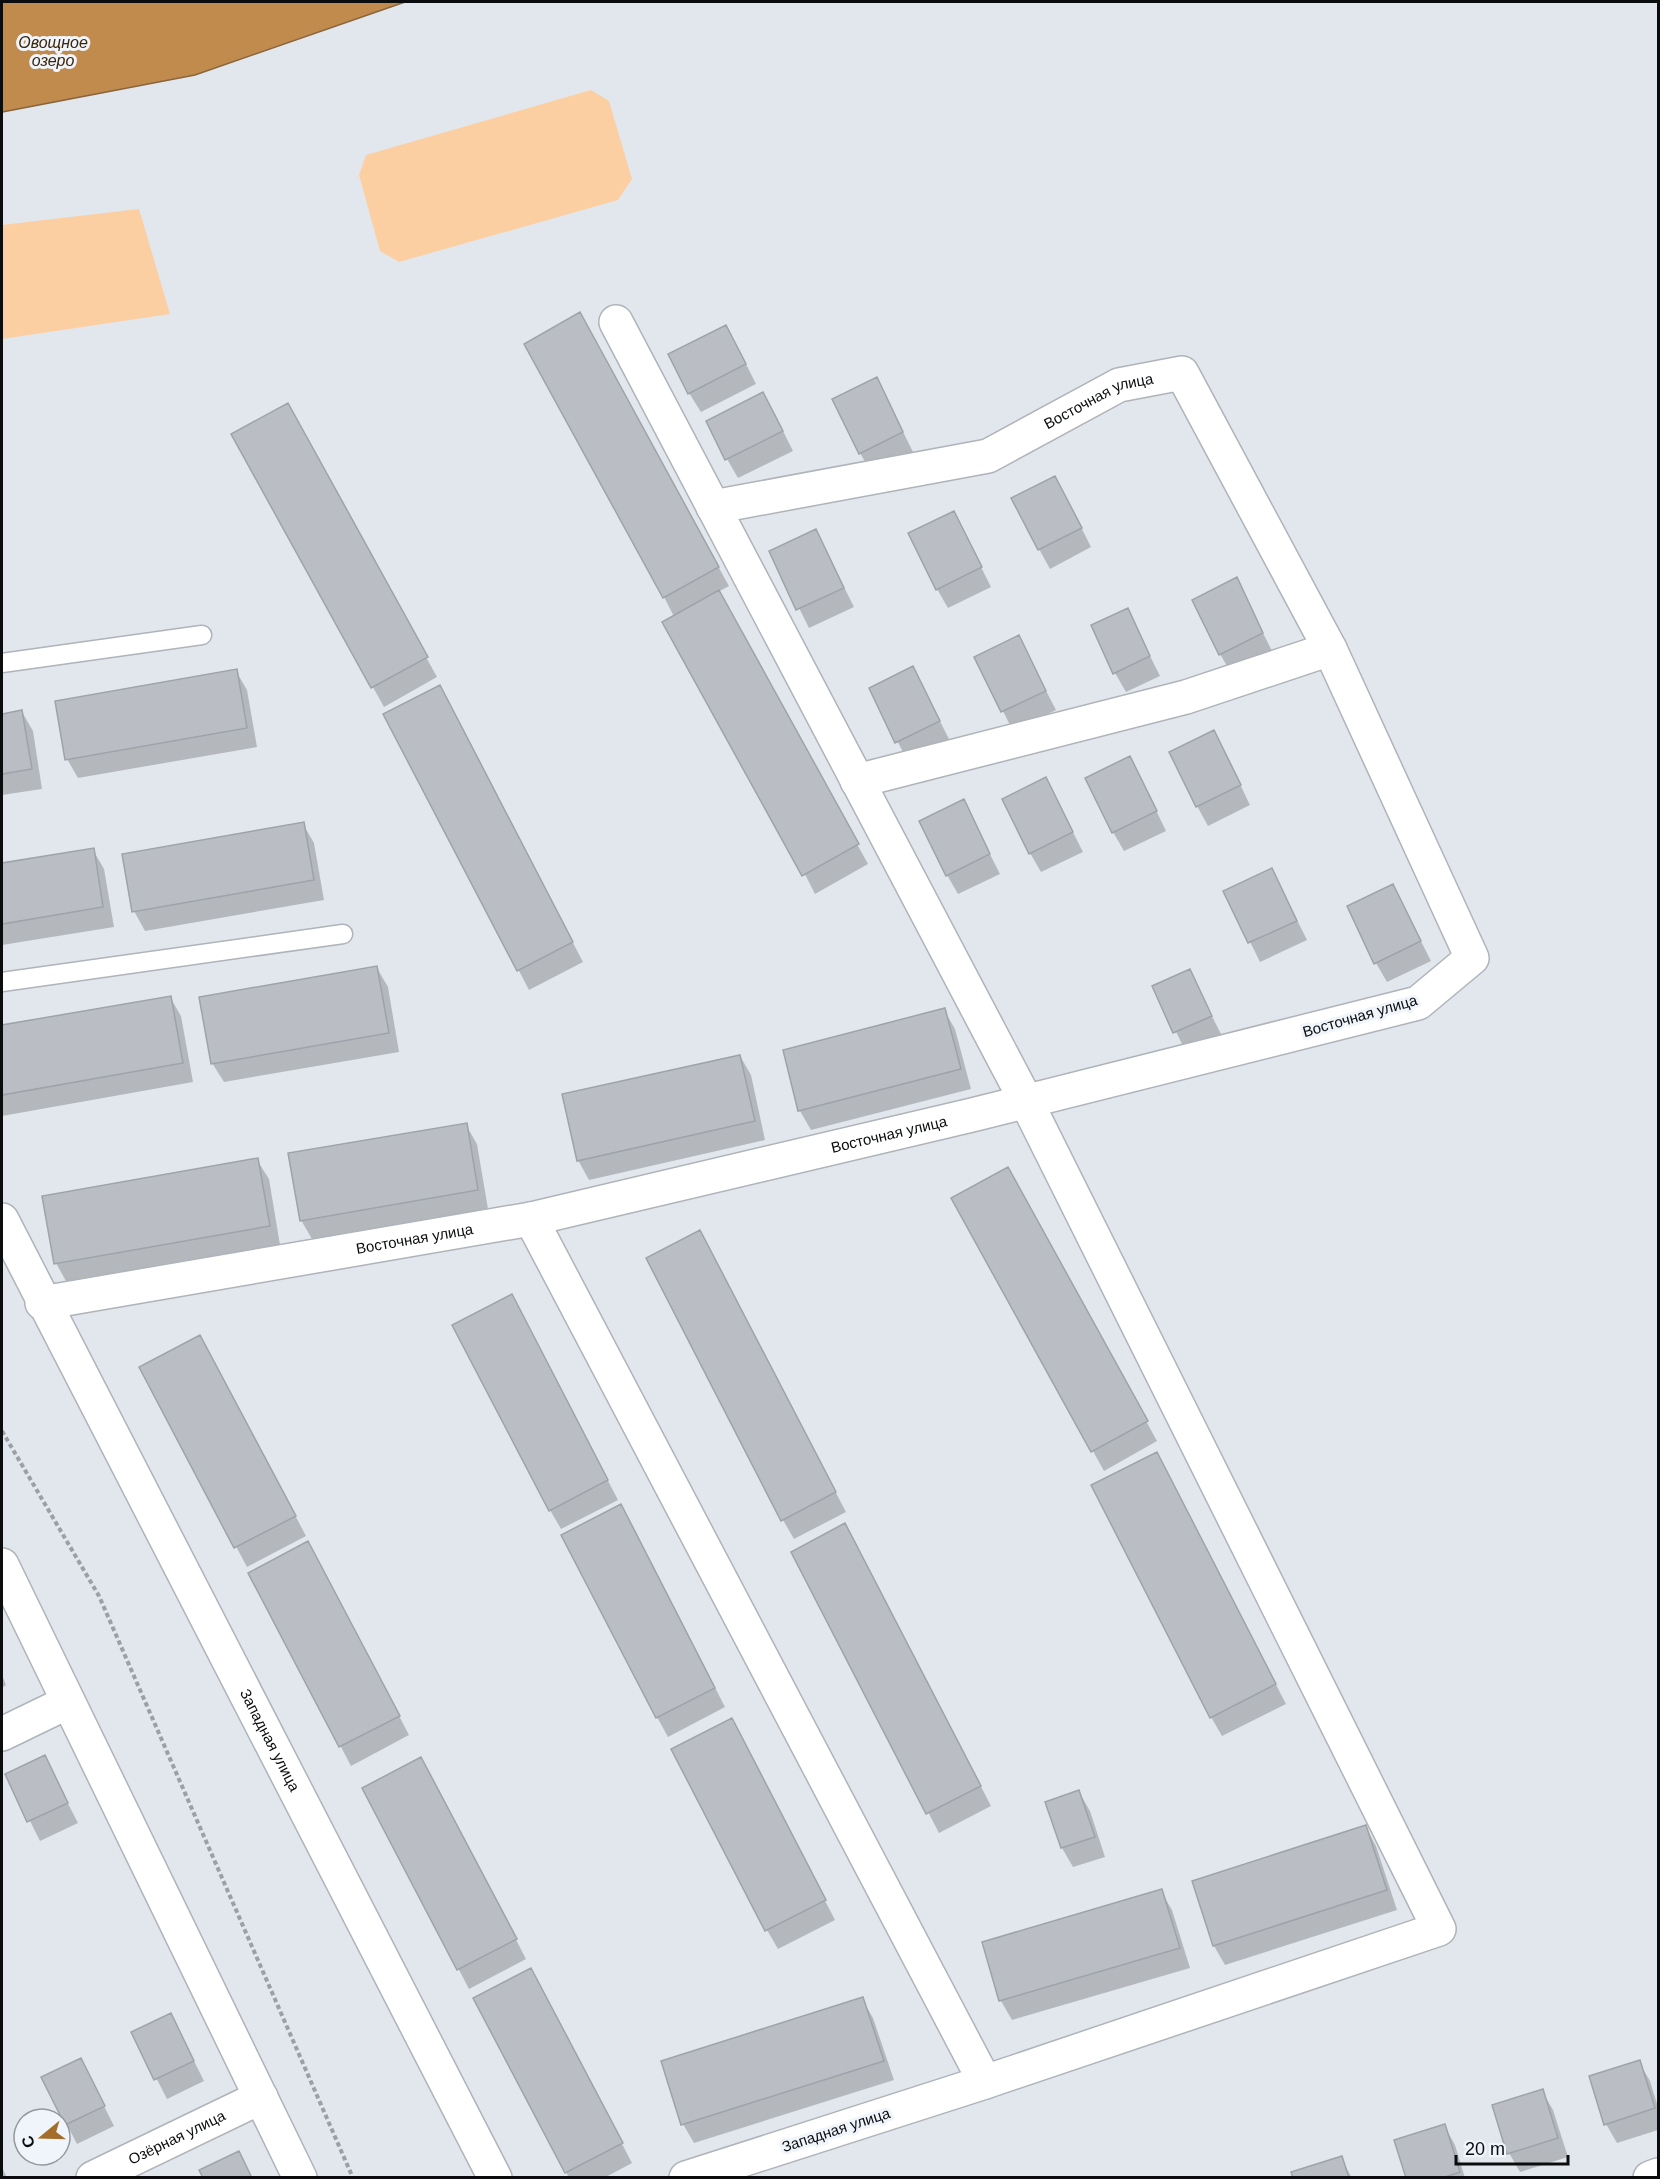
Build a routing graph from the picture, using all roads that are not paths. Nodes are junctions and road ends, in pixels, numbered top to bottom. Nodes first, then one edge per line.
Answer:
1 (616, 322) dead end
2 (713, 507) junction
3 (202, 636) dead end
4 (1330, 649) junction
5 (2, 663) edge
6 (857, 781) junction
7 (343, 934) dead end
8 (2, 982) edge
9 (1026, 1101) junction
10 (531, 1219) junction
11 (2, 1220) edge
12 (42, 1303) junction
13 (2, 1565) edge
14 (68, 1702) junction
15 (2, 1734) edge
16 (985, 2082) junction
17 (261, 2097) junction
18 (1659, 2175) edge
19 (93, 2178) edge
20 (300, 2178) edge
21 (495, 2178) edge
22 (686, 2178) edge
23 (1650, 2178) edge

1 - 2 street
2 - 4 street, Восточная улица
2 - 6 street
3 - 5 lane
4 - 6 street
4 - 9 street, Восточная улица
6 - 9 street
7 - 8 lane
9 - 10 street, Восточная улица
9 - 16 street, Западная улица
10 - 12 street, Восточная улица
10 - 16 street
11 - 12 street
12 - 21 street, Западная улица
13 - 14 street
14 - 15 street
14 - 17 street
16 - 22 street, Западная улица
17 - 19 street, Озёрная улица
17 - 20 street
18 - 23 street

